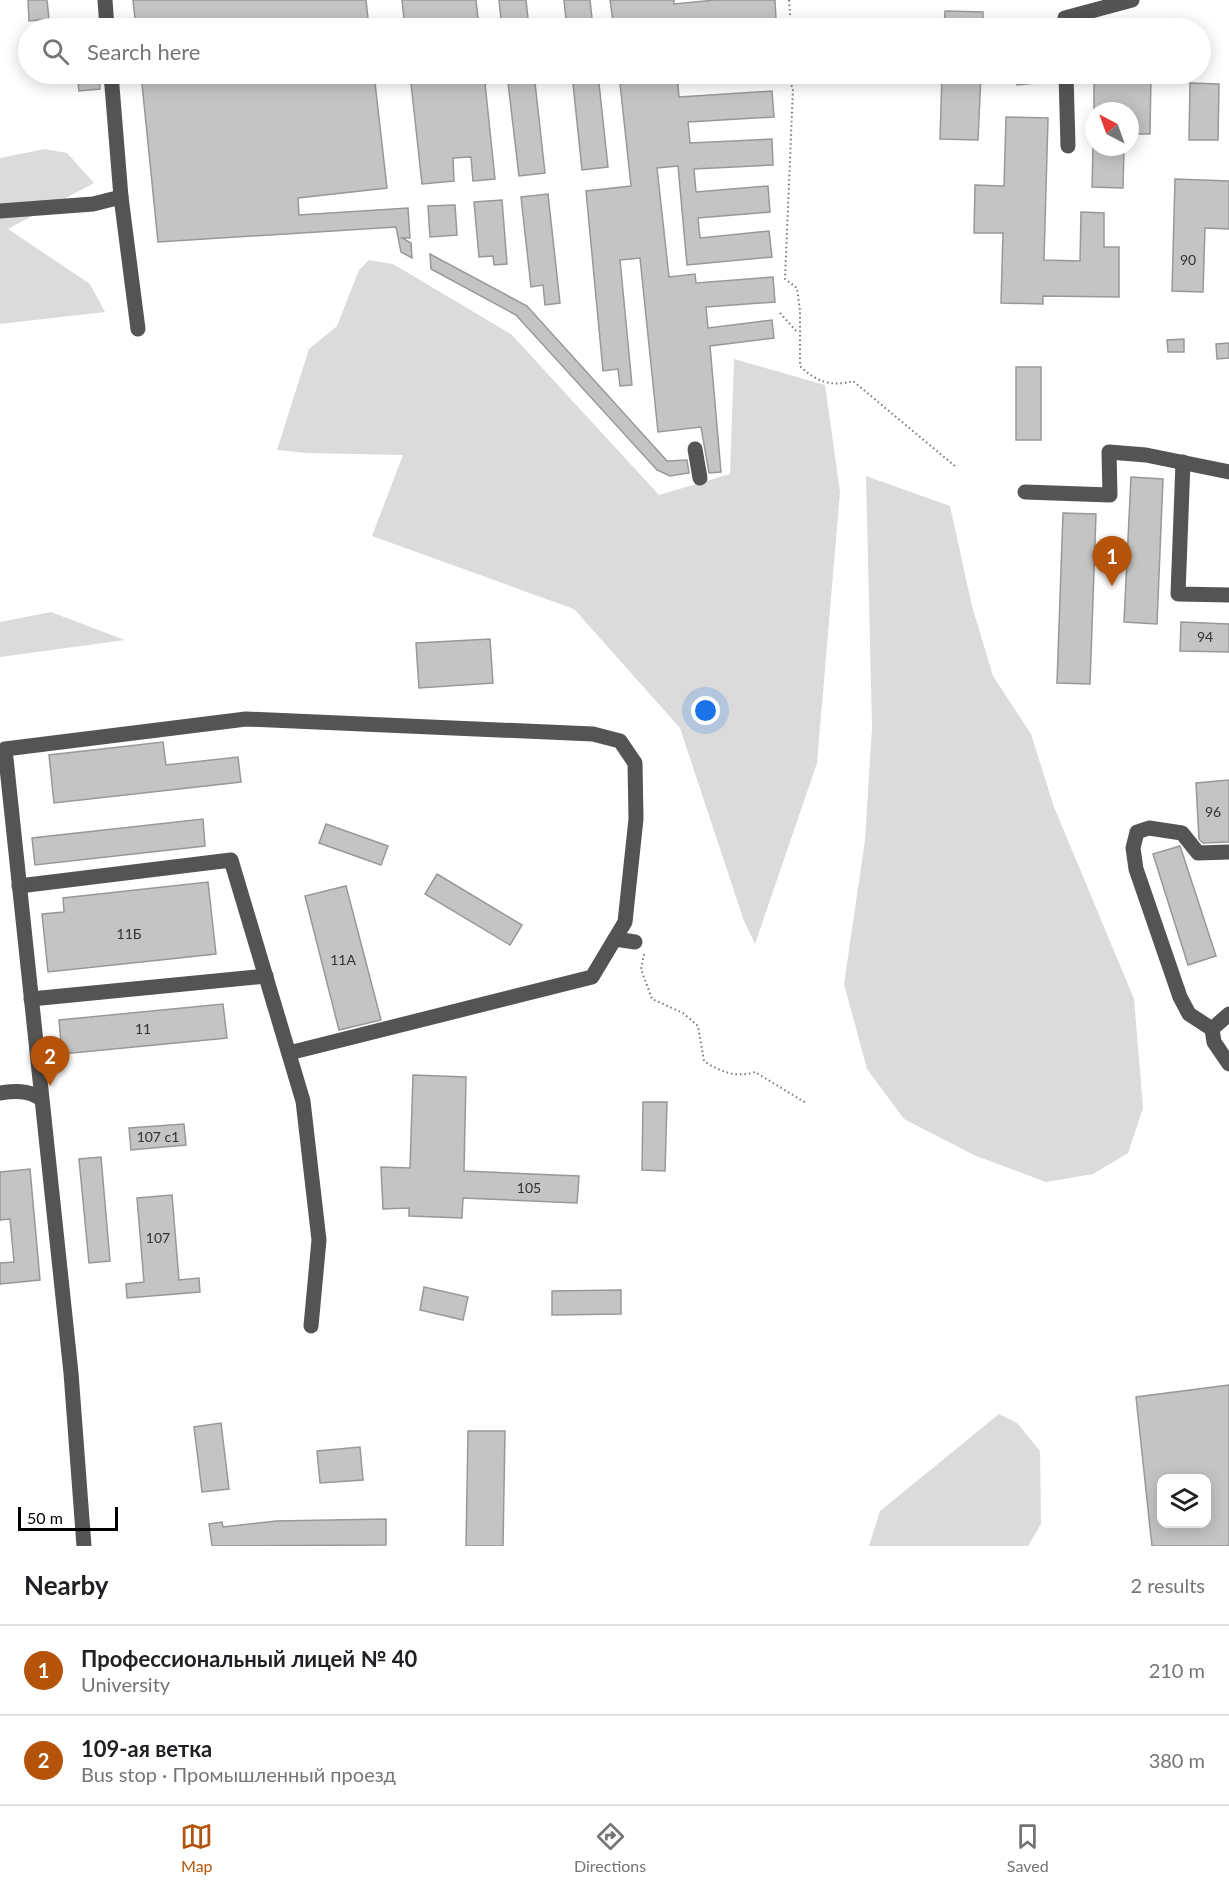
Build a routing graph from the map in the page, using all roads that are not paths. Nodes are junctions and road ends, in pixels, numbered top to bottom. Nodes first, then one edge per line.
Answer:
1 (105, 0) edge
2 (1132, 0) edge
3 (106, 18) edge
4 (1065, 18) edge
5 (112, 84) edge
6 (1066, 84) edge
7 (1068, 146) dead end
8 (121, 197) junction
9 (0, 211) edge
10 (138, 329) dead end
11 (695, 449) dead end
12 (1183, 462) junction
13 (1229, 472) edge
14 (700, 478) dead end
15 (1025, 492) dead end
16 (1229, 596) edge
17 (1229, 852) edge
18 (19, 886) junction
19 (615, 939) junction
20 (635, 942) road end
21 (266, 976) junction
22 (31, 999) junction
23 (1229, 1014) edge
24 (1212, 1029) junction
25 (289, 1053) junction
26 (1229, 1064) edge
27 (0, 1093) edge
28 (40, 1098) junction
29 (311, 1326) dead end
30 (84, 1546) edge

1 - 3 street
2 - 4 street
5 - 8 street
6 - 7 street
8 - 9 street
8 - 10 street
11 - 14 street
12 - 13 street
12 - 15 street
12 - 16 street
17 - 24 street
18 - 19 street
18 - 21 street
18 - 22 street
19 - 20 street
19 - 25 street
21 - 22 street
21 - 25 street
22 - 28 street
23 - 24 street
24 - 26 street
25 - 29 street
27 - 28 street
28 - 30 street

